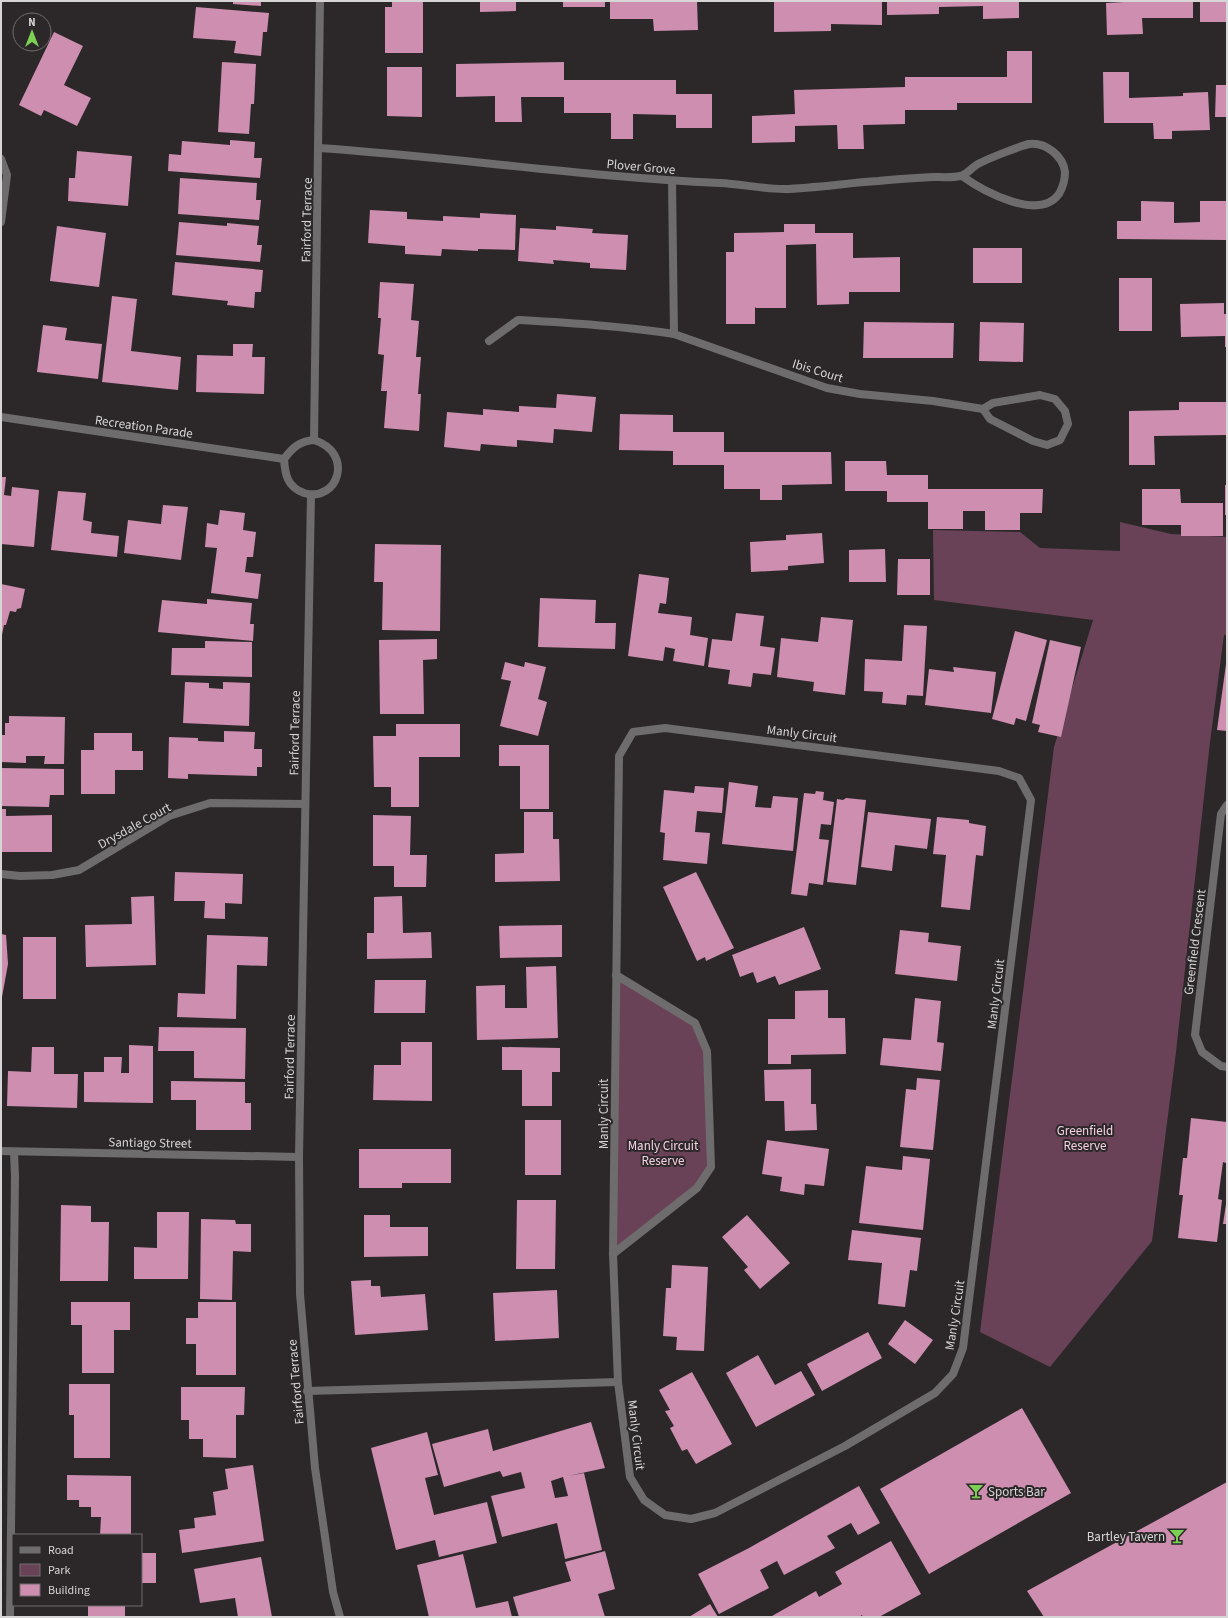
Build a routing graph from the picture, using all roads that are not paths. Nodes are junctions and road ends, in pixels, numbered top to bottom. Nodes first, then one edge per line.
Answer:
1 (320, 1) edge
2 (319, 148) junction
3 (1, 159) edge
4 (962, 176) junction
5 (672, 181) junction
6 (1, 222) edge
7 (674, 334) junction
8 (489, 341) dead end
9 (983, 409) junction
10 (1, 417) edge
11 (314, 440) junction
12 (284, 458) junction
13 (311, 495) junction
14 (305, 804) junction
15 (1227, 805) edge
16 (1, 874) edge
17 (616, 975) junction
18 (1227, 1067) edge
19 (1, 1152) edge
20 (14, 1152) junction
21 (299, 1157) junction
22 (613, 1254) junction
23 (618, 1382) junction
24 (307, 1391) junction
25 (10, 1617) edge
26 (340, 1617) edge

1 - 2 street, Fairford Terrace
2 - 5 street, Plover Grove
2 - 11 street, Fairford Terrace
3 - 6 street
4 - 4 street
4 - 5 street, Plover Grove
5 - 7 street
7 - 8 street, Ibis Court
7 - 9 street, Ibis Court
9 - 9 street
10 - 12 street, Recreation Parade
11 - 12 street
11 - 13 street
12 - 13 street
13 - 14 street, Fairford Terrace
14 - 16 street, Drysdale Court
14 - 21 street, Fairford Terrace
15 - 18 street, Greenfield Crescent
17 - 22 street, Manly Circuit
17 - 22 street
17 - 23 street, Manly Circuit
19 - 20 street, Santiago Street
20 - 21 street, Santiago Street
20 - 25 street
21 - 24 street, Fairford Terrace
22 - 23 street, Manly Circuit
23 - 24 street
24 - 26 street, Fairford Terrace

